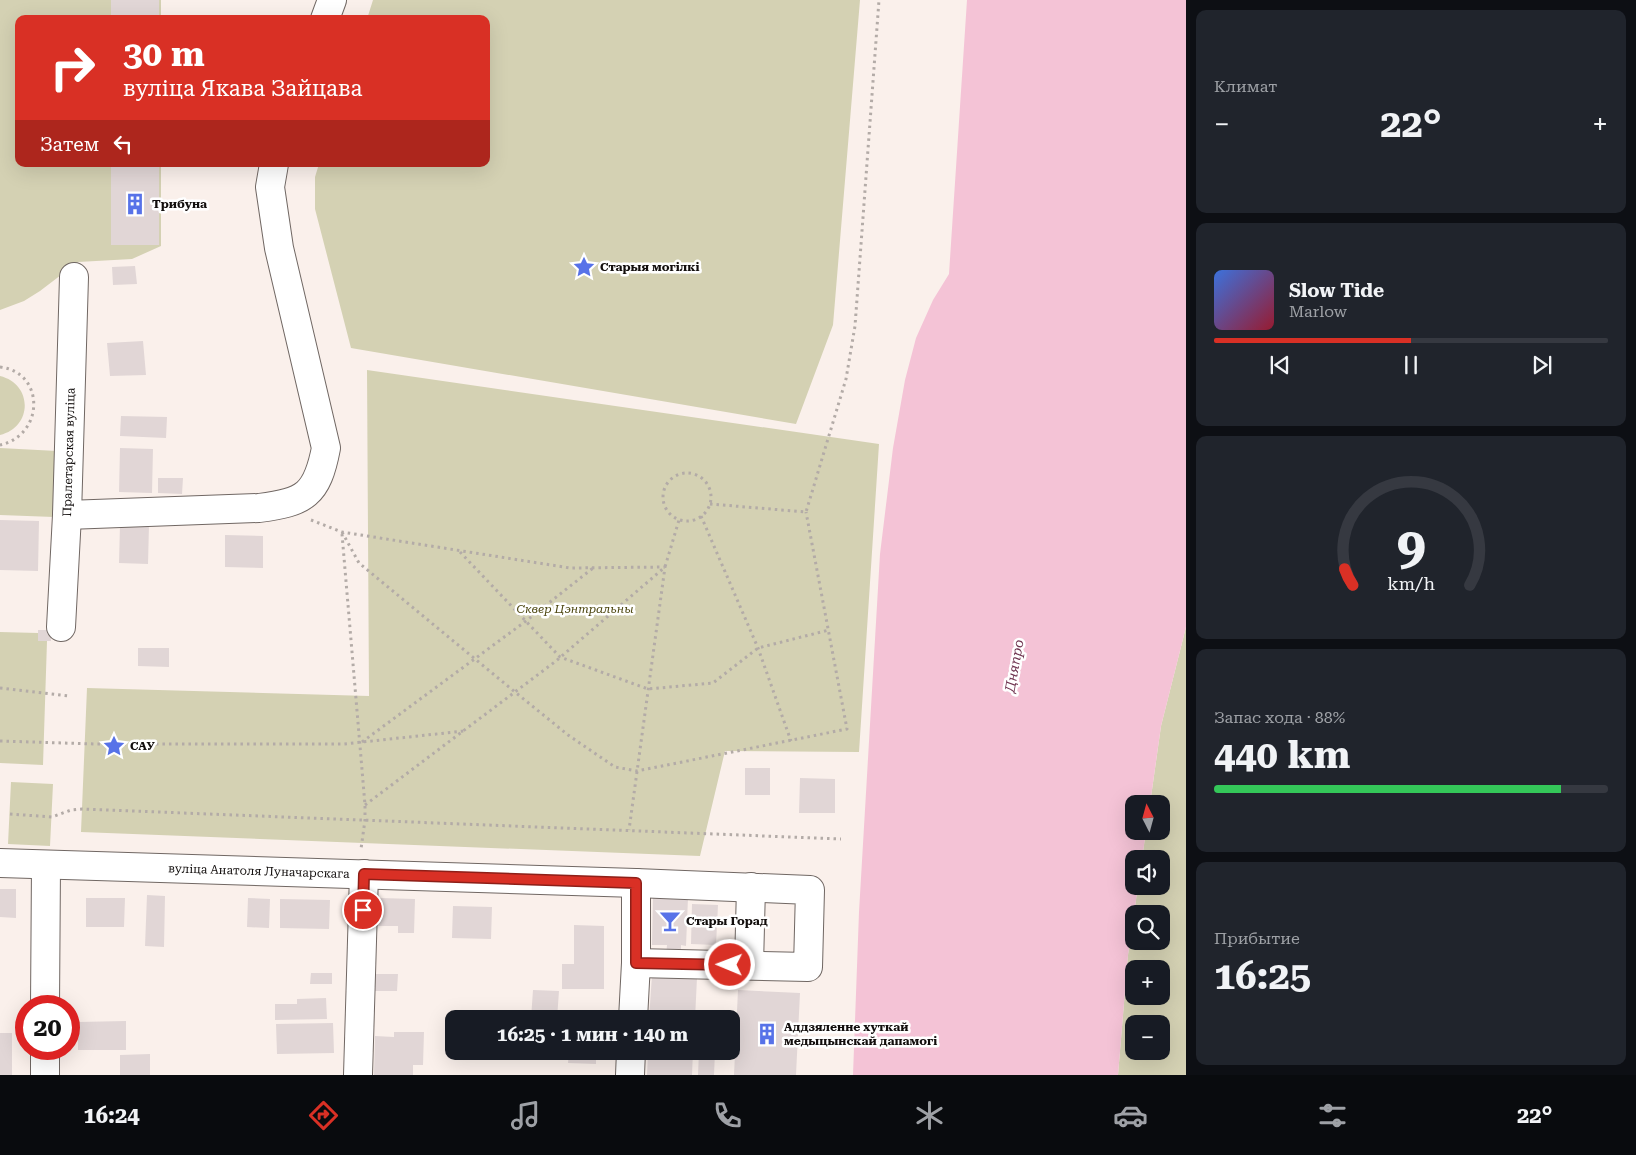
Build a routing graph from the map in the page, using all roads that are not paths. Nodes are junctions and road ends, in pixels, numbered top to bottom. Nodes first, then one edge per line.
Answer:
1 (332, 0) edge
2 (326, 15) edge
3 (273, 167) edge
4 (74, 277) dead end
5 (67, 515) junction
6 (61, 627) dead end
7 (0, 863) edge
8 (46, 865) junction
9 (361, 874) junction
10 (636, 883) junction
11 (751, 887) junction
12 (636, 963) junction
13 (749, 966) junction
14 (45, 995) edge
15 (633, 1010) edge
16 (45, 1060) edge
17 (631, 1060) edge
18 (45, 1075) edge
19 (358, 1075) edge
20 (630, 1075) edge

1 - 2 street
3 - 5 street
4 - 5 street, Пралетарская вуліца
5 - 6 street, Пралетарская вуліца
7 - 8 street, вуліца Анатоля Луначарскага
8 - 9 street, вуліца Анатоля Луначарскага
8 - 14 street
9 - 10 street, вуліца Анатоля Луначарскага
9 - 19 street
10 - 11 street, вуліца Анатоля Луначарскага
10 - 12 street
11 - 13 street
11 - 13 street, вуліца Анатоля Луначарскага
12 - 13 street
12 - 15 street
16 - 18 street
17 - 20 street

